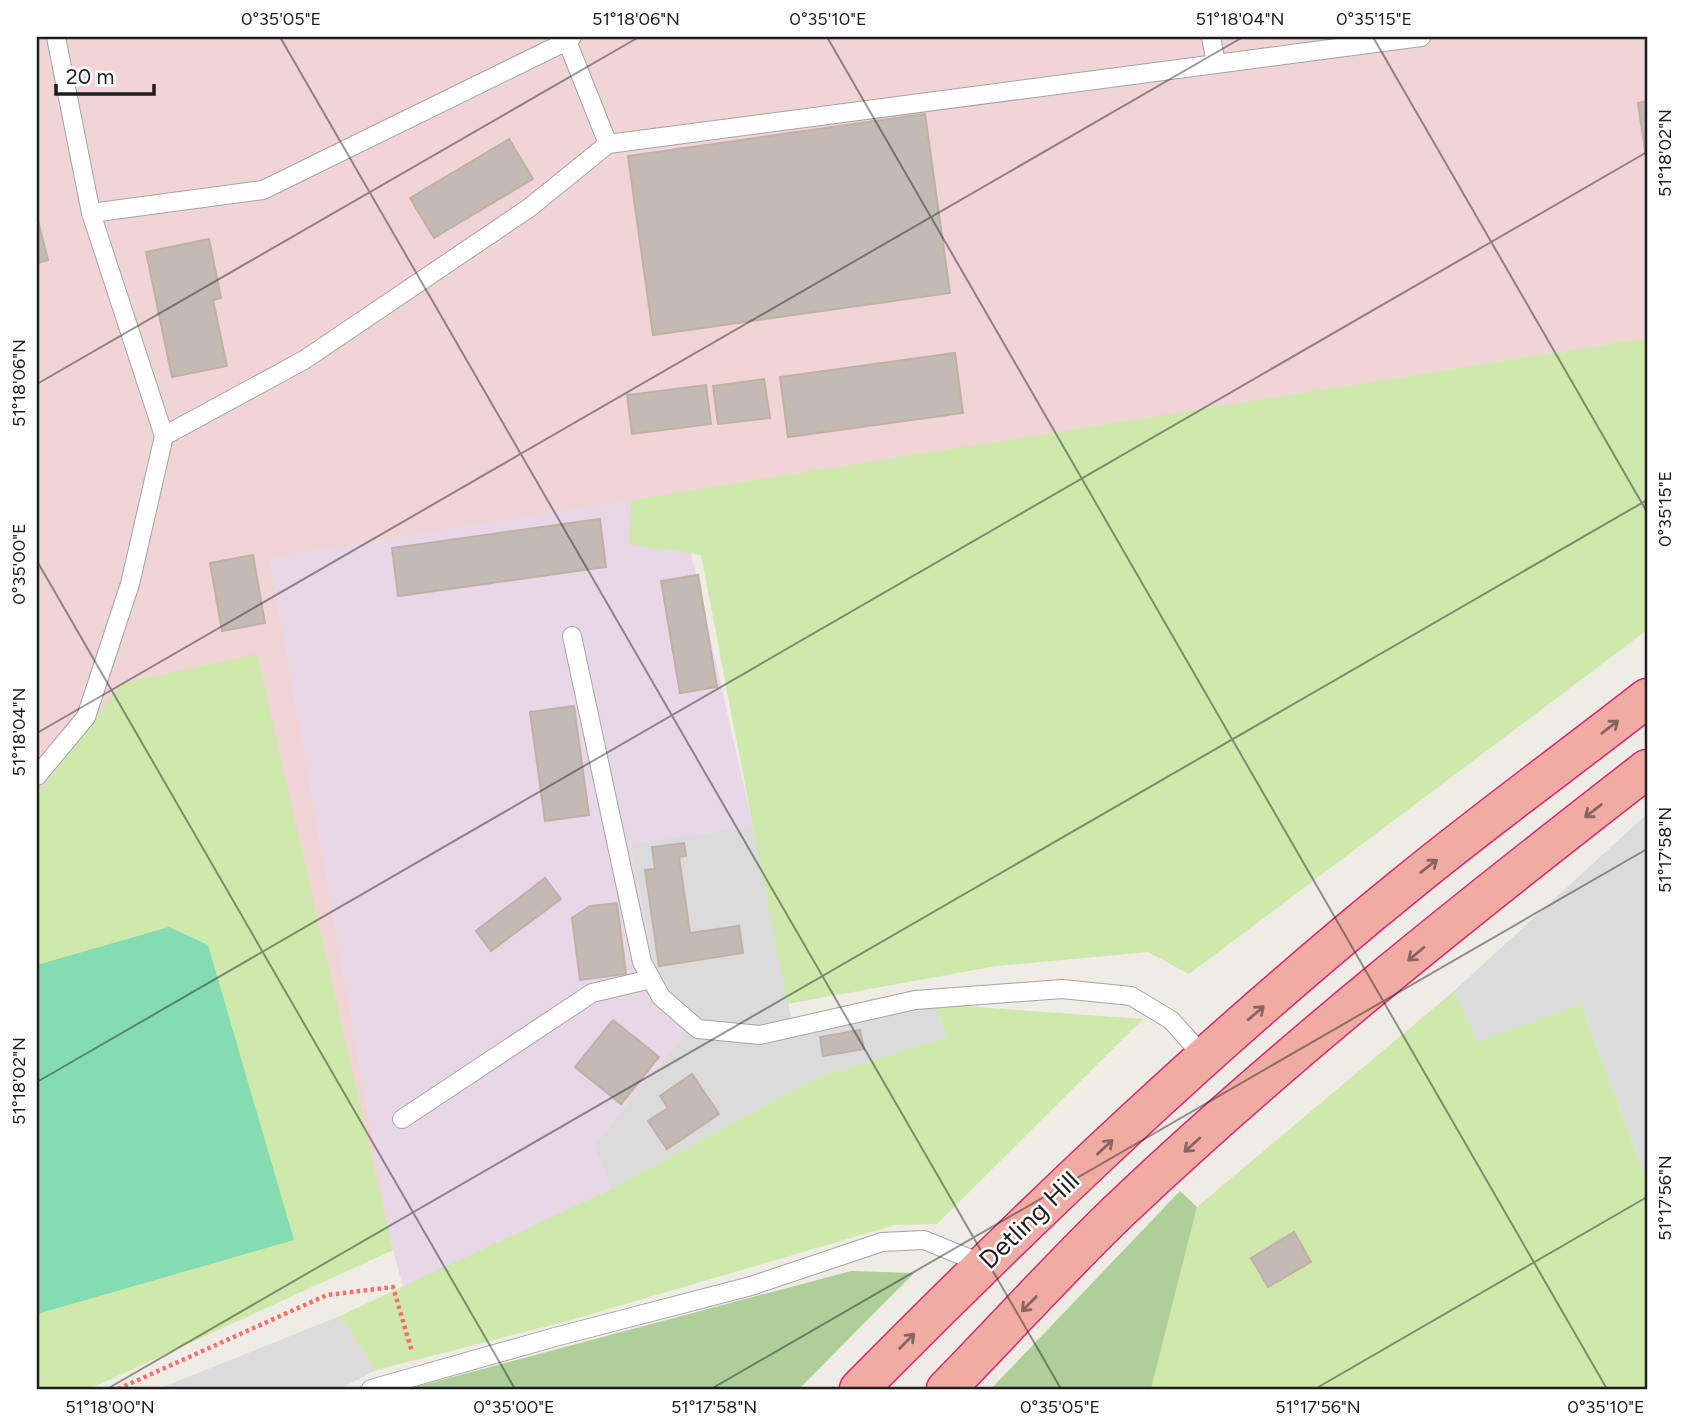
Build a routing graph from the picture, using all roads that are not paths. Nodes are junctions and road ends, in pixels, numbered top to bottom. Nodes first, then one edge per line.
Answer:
1 (56, 37) edge
2 (1211, 37) edge
3 (1421, 37) edge
4 (570, 39) edge
5 (1216, 63) junction
6 (608, 144) junction
7 (91, 213) junction
8 (164, 436) junction
9 (572, 636) dead end
10 (1647, 698) edge
11 (1647, 769) edge
12 (37, 776) edge
13 (651, 979) junction
14 (1204, 1057) junction
15 (402, 1119) dead end
16 (984, 1264) junction
17 (371, 1389) edge
18 (859, 1389) edge
19 (946, 1389) edge

1 - 7 lane
2 - 5 lane
3 - 5 lane
4 - 6 lane
4 - 7 lane
5 - 6 lane
6 - 8 lane
7 - 8 lane
8 - 12 lane
9 - 13 lane
14 -> 10 highway, Detling Hill
11 -> 19 highway
13 - 14 lane
13 - 15 lane
16 -> 14 highway, Detling Hill
16 - 17 lane
18 -> 16 highway, Detling Hill

